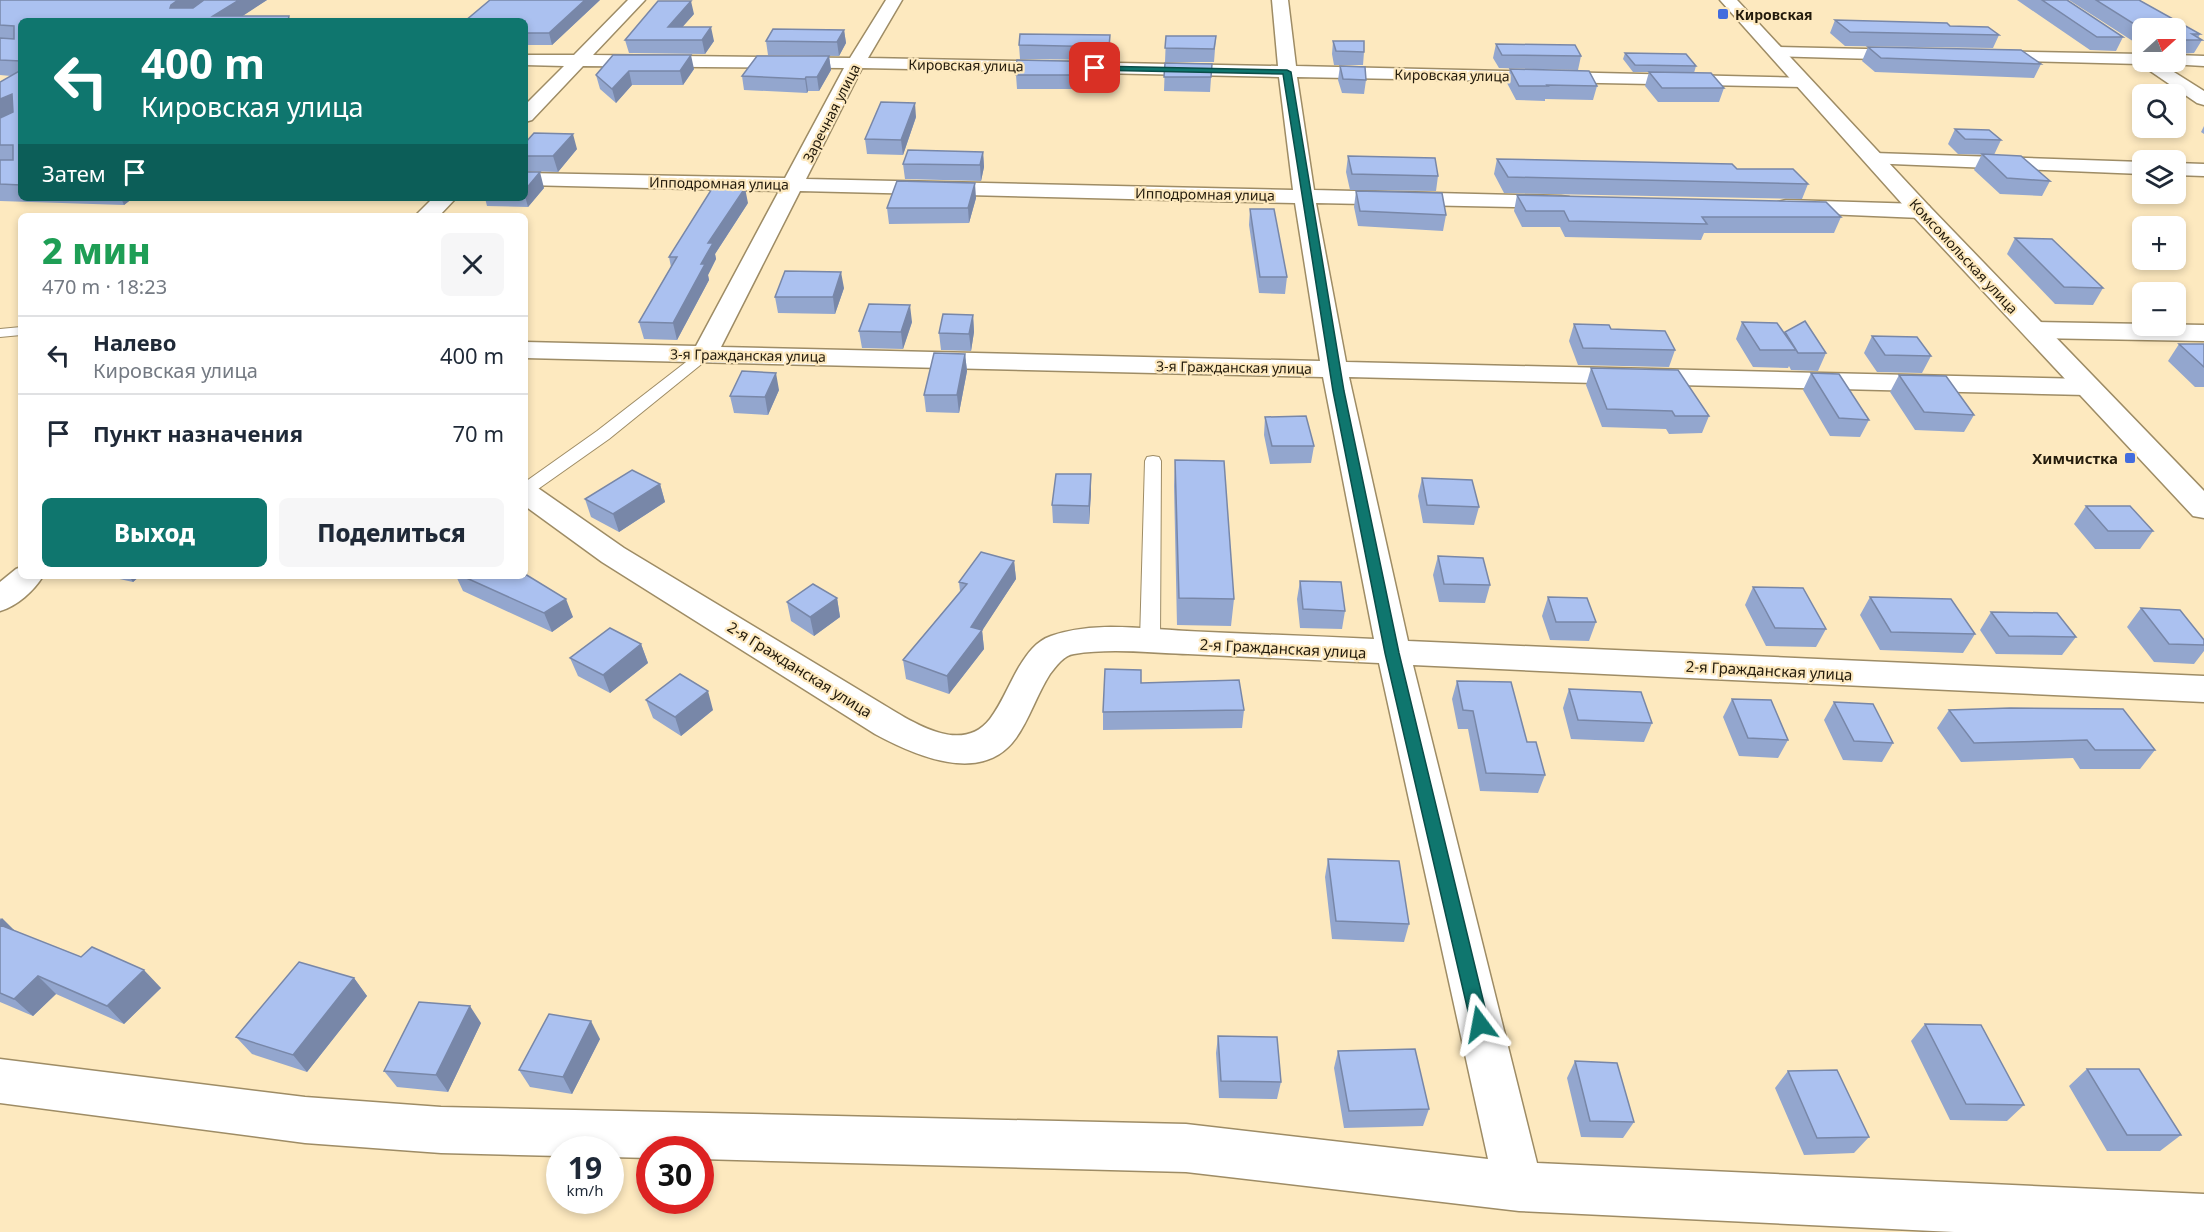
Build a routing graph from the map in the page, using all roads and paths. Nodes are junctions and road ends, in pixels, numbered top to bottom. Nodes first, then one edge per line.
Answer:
1 (637, 0) edge
2 (894, 0) edge
3 (1280, 0) edge
4 (1728, 0) edge
5 (2113, 39) edge
6 (1777, 52) junction
7 (2132, 52) edge
8 (1930, 55) edge
9 (1965, 56) edge
10 (2132, 59) edge
11 (528, 60) edge
12 (2186, 60) edge
13 (578, 61) junction
14 (2204, 61) edge
15 (856, 63) junction
16 (1287, 72) junction
17 (2162, 72) edge
18 (1803, 82) junction
19 (2204, 99) edge
20 (528, 114) edge
21 (1874, 159) junction
22 (2132, 168) edge
23 (2186, 169) edge
24 (2204, 170) edge
25 (528, 179) edge
26 (795, 184) junction
27 (1305, 196) junction
28 (442, 201) edge
29 (1578, 202) edge
30 (1767, 207) edge
31 (1922, 211) junction
32 (429, 213) edge
33 (2034, 330) junction
34 (18, 331) edge
35 (0, 333) edge
36 (2204, 333) edge
37 (528, 350) edge
38 (704, 355) junction
39 (1334, 369) junction
40 (2086, 387) junction
41 (1153, 461) dead end
42 (528, 489) edge
43 (528, 493) edge
44 (2204, 509) edge
45 (24, 579) edge
46 (0, 600) edge
47 (1150, 641) junction
48 (1392, 653) junction
49 (2204, 689) edge
50 (0, 1082) edge
51 (1519, 1187) junction
52 (2204, 1219) edge

1 - 13 street
2 - 15 street, Заречная улица
3 - 16 street
4 - 6 street, Комсомольская улица
5 - 7 street
6 - 8 street
6 - 18 street, Комсомольская улица
9 - 10 street
11 - 13 street, Кировская улица
12 - 14 street
13 - 15 street, Кировская улица
13 - 20 street
15 - 16 street, Кировская улица
15 - 26 street, Заречная улица
16 - 18 street, Кировская улица
16 - 27 street
17 - 19 street
18 - 21 street, Комсомольская улица
21 - 22 street
21 - 31 street, Комсомольская улица
23 - 24 street
25 - 26 street, Ипподромная улица
26 - 27 street, Ипподромная улица
26 - 38 street, Заречная улица
27 - 29 street, Ипподромная улица
27 - 39 street
28 - 32 street
30 - 31 street
31 - 33 street, Комсомольская улица
33 - 36 street
33 - 40 street, Комсомольская улица
34 - 35 lane
37 - 38 street, 3-я Гражданская улица
38 - 39 street, 3-я Гражданская улица
38 - 42 lane
39 - 40 street, 3-я Гражданская улица
39 - 48 street
40 - 44 street, Комсомольская улица
41 - 47 lane
43 - 47 street, 2-я Гражданская улица
45 - 46 street
47 - 48 street, 2-я Гражданская улица
48 - 49 street, 2-я Гражданская улица
48 - 51 street
50 - 51 street
51 - 52 street

